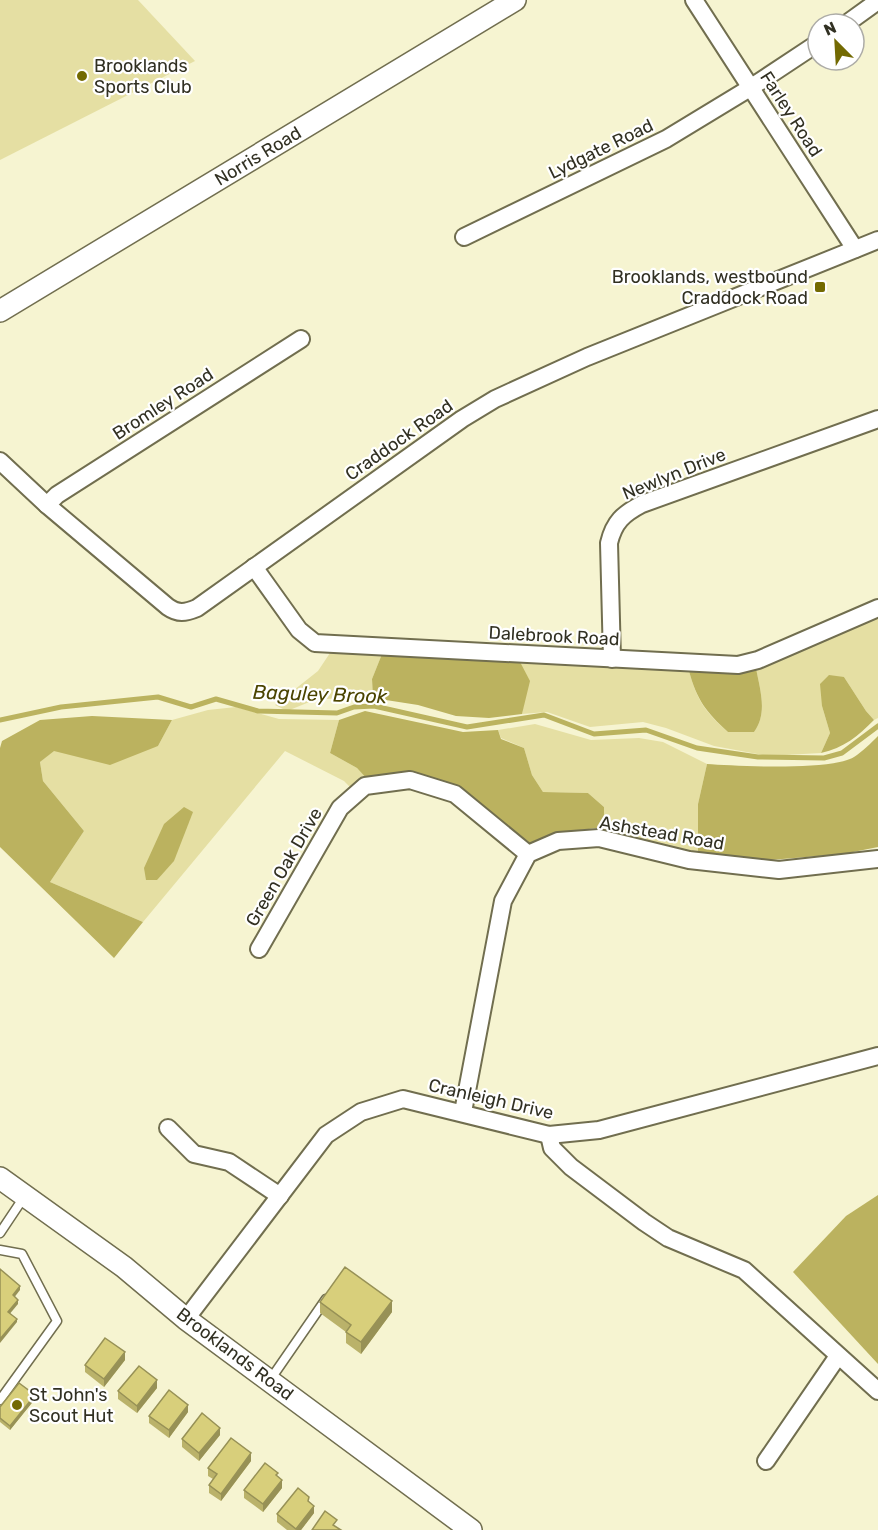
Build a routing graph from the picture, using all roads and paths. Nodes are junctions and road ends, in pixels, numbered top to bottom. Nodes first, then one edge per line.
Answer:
1 (515, 0) edge
2 (694, 0) edge
3 (878, 1) edge
4 (863, 12) edge
5 (806, 51) edge
6 (750, 88) junction
7 (464, 237) dead end
8 (878, 240) edge
9 (855, 249) junction
10 (0, 311) edge
11 (301, 339) dead end
12 (878, 419) edge
13 (0, 461) edge
14 (47, 505) junction
15 (254, 567) junction
16 (878, 608) edge
17 (612, 659) junction
18 (528, 854) junction
19 (878, 859) edge
20 (259, 949) dead end
21 (878, 1056) edge
22 (462, 1112) junction
23 (168, 1128) dead end
24 (549, 1135) junction
25 (0, 1178) edge
26 (280, 1196) junction
27 (25, 1197) junction
28 (0, 1233) edge
29 (0, 1250) edge
30 (334, 1287) edge
31 (186, 1319) junction
32 (838, 1356) junction
33 (270, 1381) junction
34 (878, 1391) edge
35 (0, 1400) edge
36 (766, 1461) dead end
37 (468, 1529) edge

1 - 10 street, Norris Road
2 - 6 street, Farley Road
3 - 4 street
5 - 6 street, Lydgate Road
6 - 7 street, Lydgate Road
6 - 9 street, Farley Road
8 - 9 street, Craddock Road
9 - 15 street, Craddock Road
11 - 14 street, Bromley Road
12 - 17 street, Newlyn Drive
13 - 14 street, Craddock Road
14 - 15 street, Craddock Road
15 - 17 street, Dalebrook Road
16 - 17 street, Dalebrook Road
18 - 19 street, Ashstead Road
18 - 20 street, Green Oak Drive
18 - 22 street
21 - 24 street, Cranleigh Drive
22 - 24 street, Cranleigh Drive
22 - 26 street, Cranleigh Drive
23 - 26 street
24 - 32 street
25 - 27 street, Brooklands Road
26 - 31 street, Cranleigh Drive
27 - 28 lane
27 - 31 street, Brooklands Road
29 - 35 lane
30 - 33 lane
31 - 33 street, Brooklands Road
32 - 34 street
32 - 36 street
33 - 37 street, Brooklands Road

